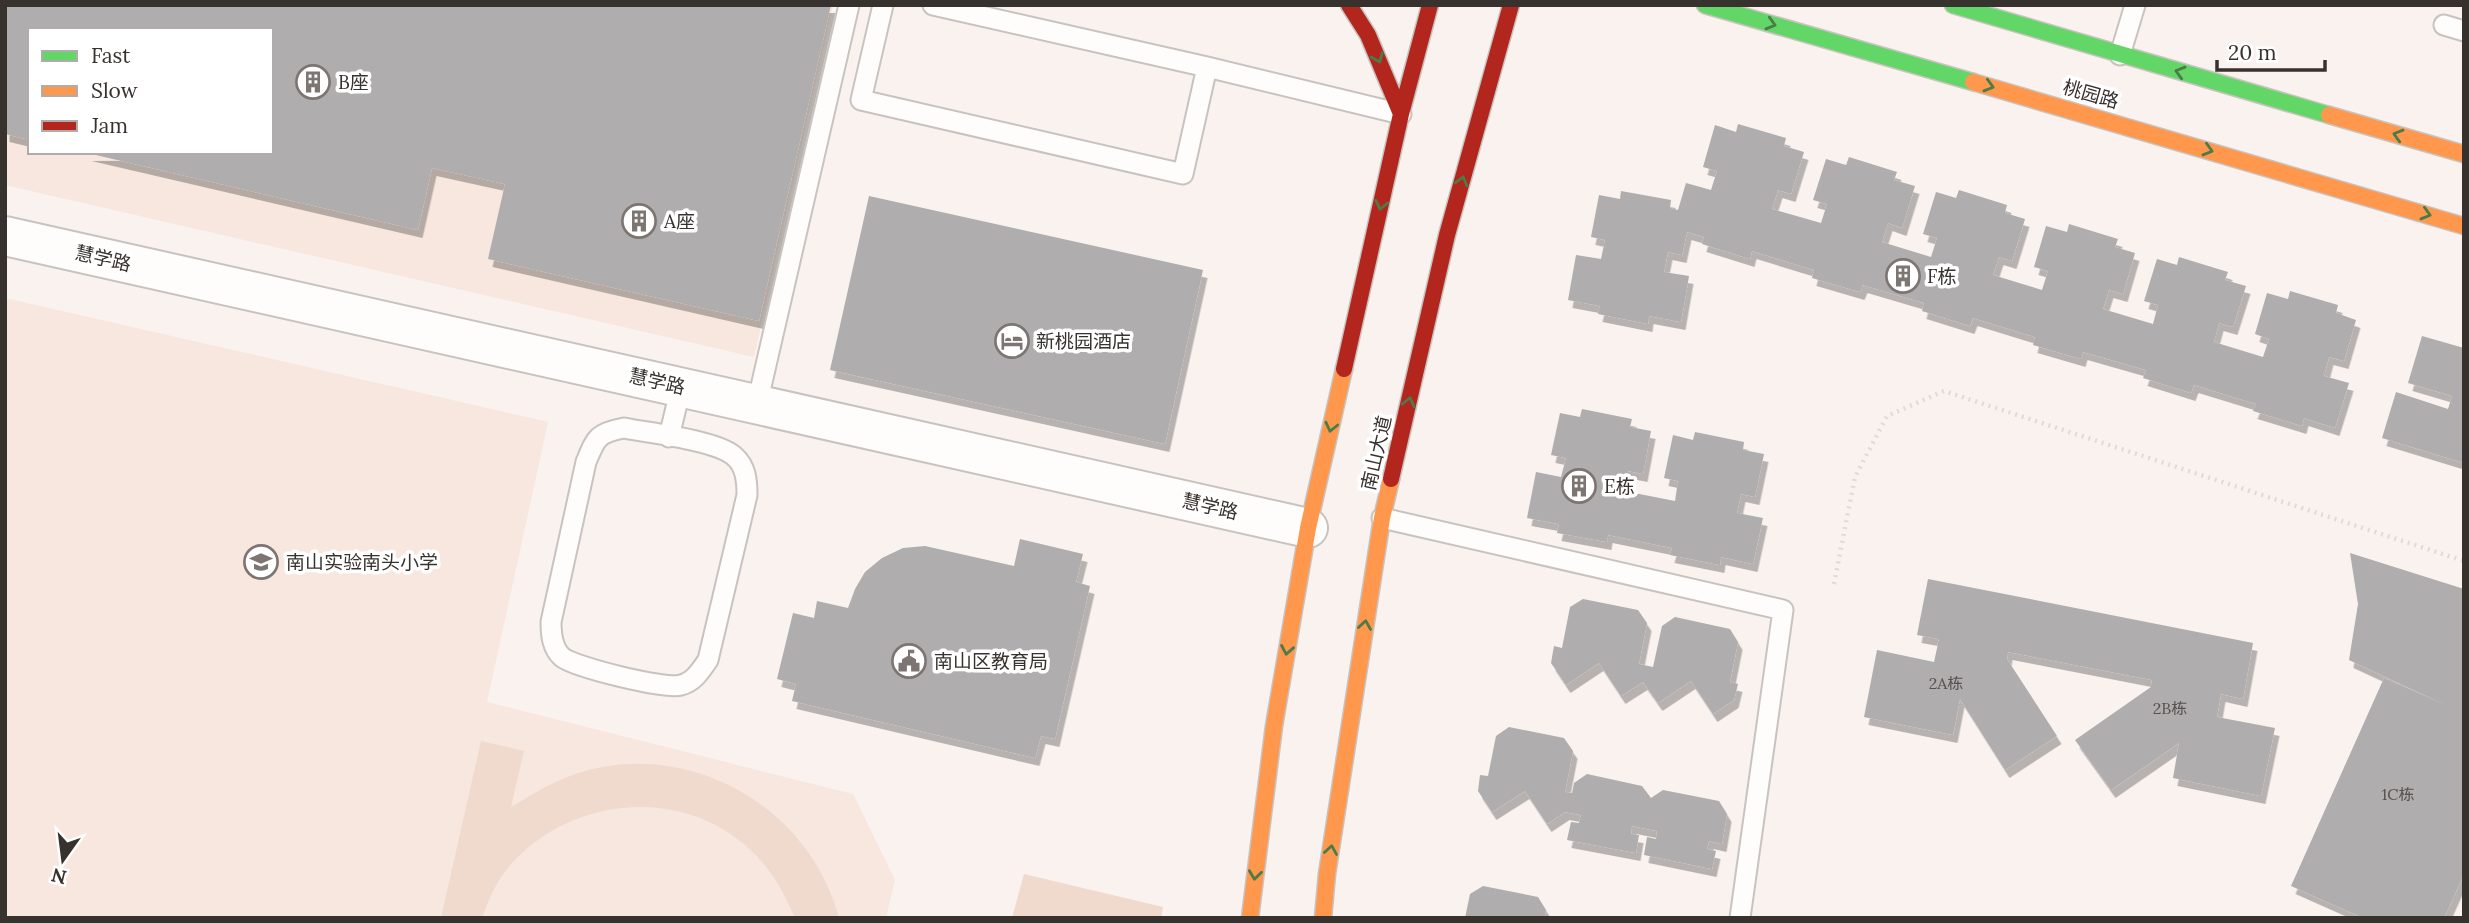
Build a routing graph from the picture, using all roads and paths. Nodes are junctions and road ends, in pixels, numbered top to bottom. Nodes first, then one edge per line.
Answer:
1 (849, 5) edge
2 (883, 5) edge
3 (933, 5) edge
4 (1349, 5) edge
5 (1430, 5) edge
6 (1511, 5) edge
7 (1705, 5) edge
8 (1953, 5) edge
9 (2135, 5) edge
10 (2444, 25) dead end
11 (2464, 31) edge
12 (2120, 55) junction
13 (1207, 67) junction
14 (1401, 114) junction
15 (2464, 155) edge
16 (2464, 226) edge
17 (5, 236) edge
18 (681, 387) junction
19 (757, 404) junction
20 (669, 437) junction
21 (1382, 519) junction
22 (1308, 528) junction
23 (2464, 561) edge
24 (1834, 584) dead end
25 (1250, 918) edge
26 (1323, 918) edge
27 (1740, 918) edge

1 - 19 lane
2 - 13 lane
3 - 13 lane
4 -> 14 main road
5 - 14 main road
21 -> 6 main road, 南山大道
7 -> 16 main road, 桃园路
8 - 12 main road
9 - 12 lane
10 - 11 lane
15 -> 12 main road
13 - 14 lane
14 -> 22 main road
17 - 18 street, 慧学路
18 - 19 street, 慧学路
18 - 20 lane
19 - 22 street, 慧学路
20 - 20 lane
26 -> 21 main road, 南山大道
21 - 27 lane
22 -> 25 main road
23 - 24 path

